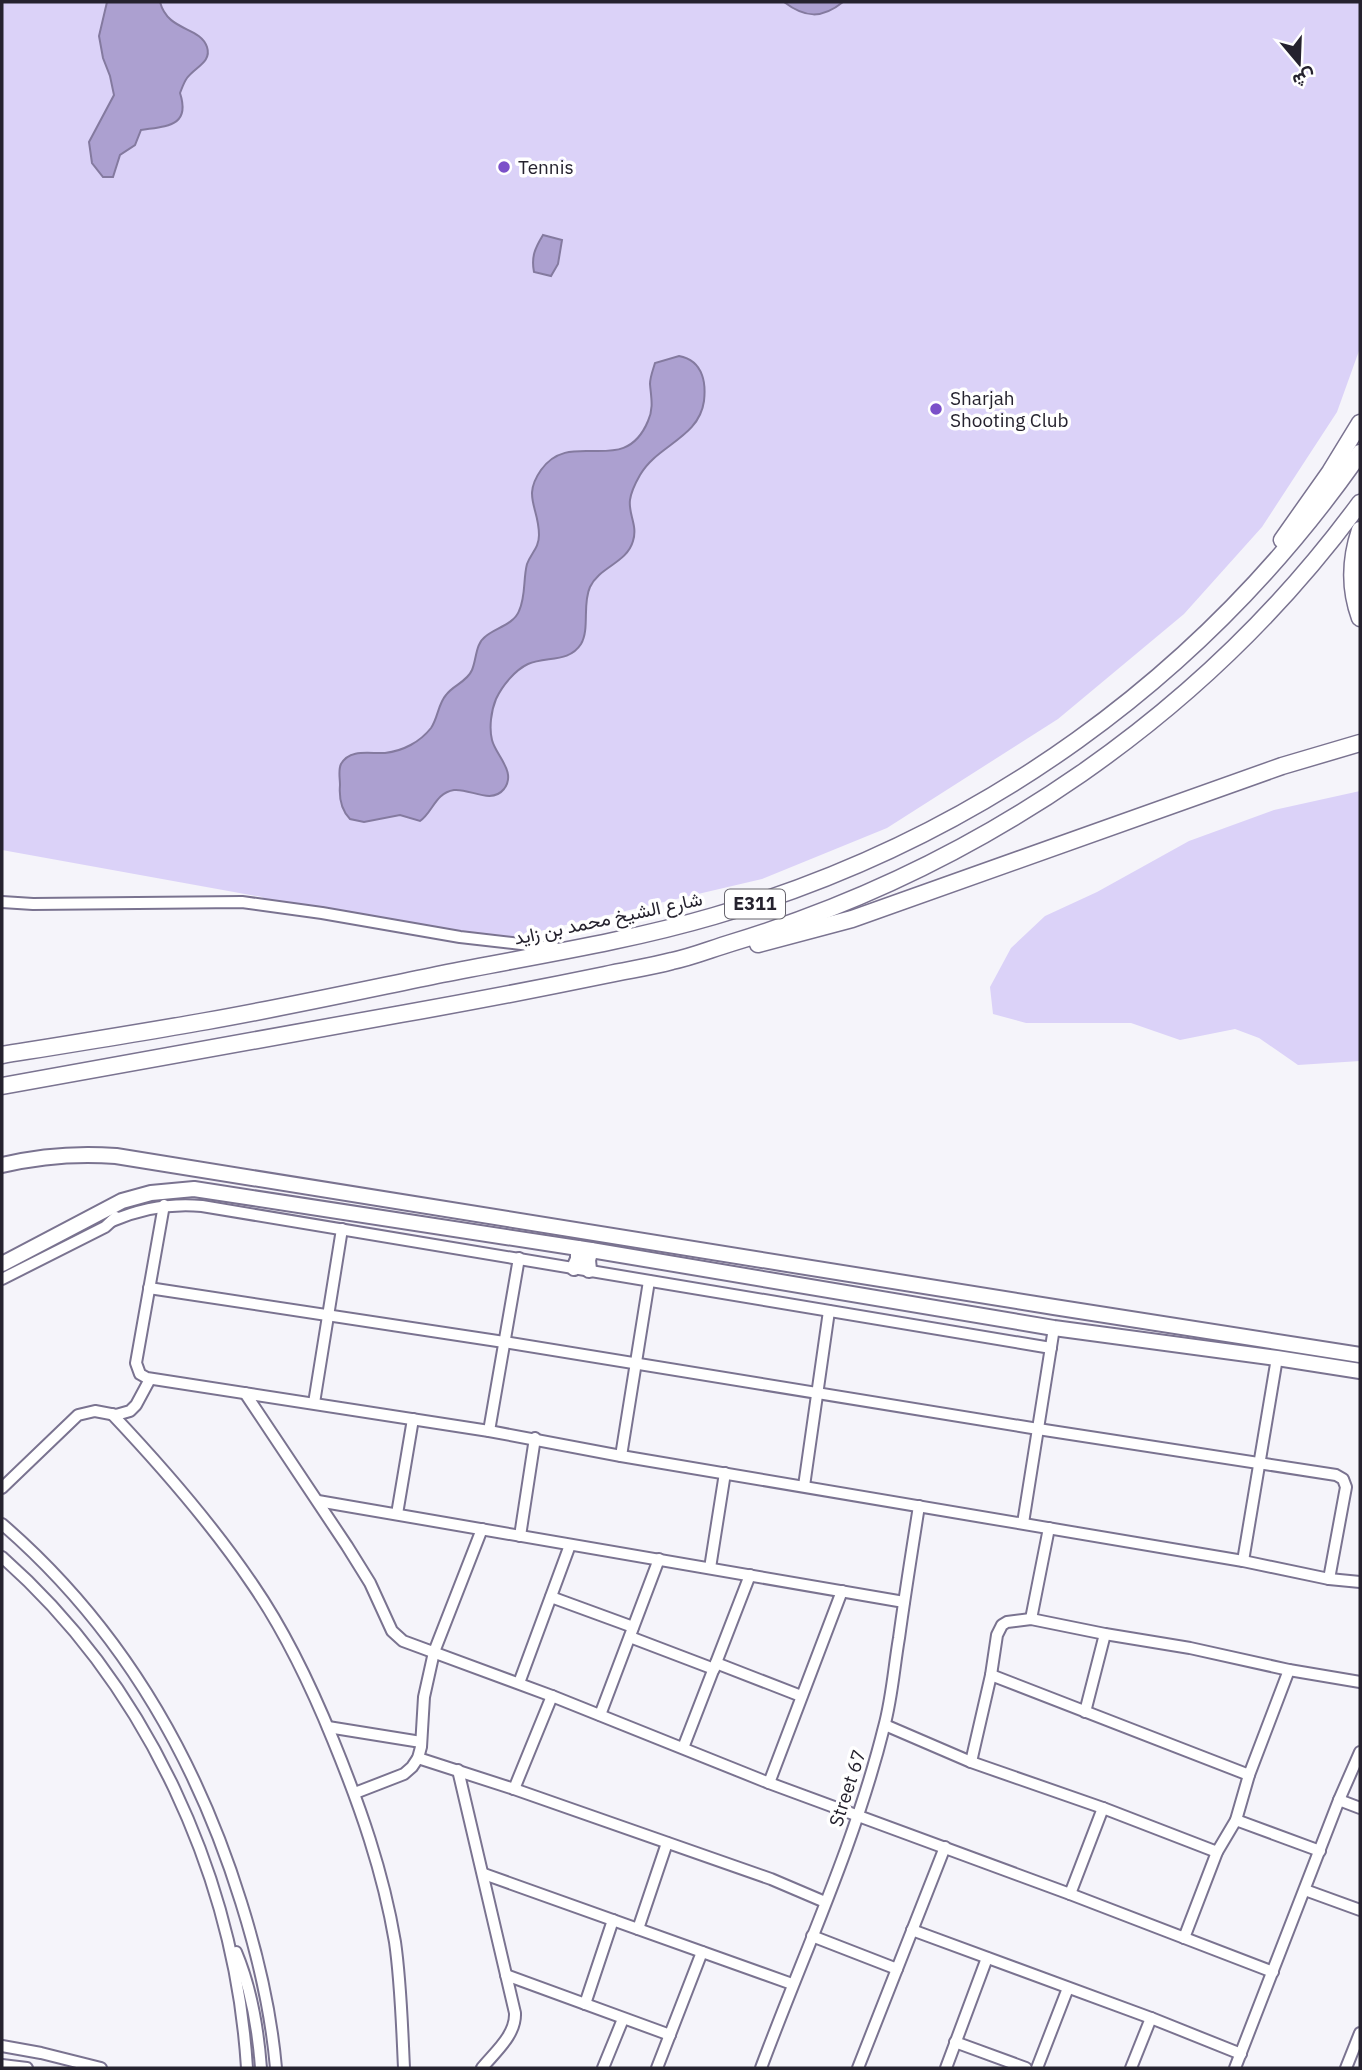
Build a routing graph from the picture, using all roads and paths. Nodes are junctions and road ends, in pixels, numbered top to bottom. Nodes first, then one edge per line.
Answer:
1 (1360, 423) edge
2 (1360, 453) edge
3 (1360, 503) edge
4 (1360, 530) edge
5 (1255, 584) junction
6 (1360, 618) edge
7 (1360, 743) edge
8 (2, 902) edge
9 (567, 949) junction
10 (673, 961) junction
11 (2, 1055) edge
12 (3, 1086) edge
13 (2, 1165) edge
14 (122, 1201) junction
15 (164, 1205) junction
16 (113, 1221) junction
17 (342, 1229) junction
18 (584, 1249) junction
19 (519, 1258) junction
20 (2, 1264) edge
21 (574, 1268) junction
22 (589, 1270) junction
23 (2, 1279) edge
24 (649, 1281) junction
25 (149, 1288) junction
26 (829, 1311) junction
27 (328, 1315) junction
28 (1054, 1328) junction
29 (505, 1342) junction
30 (1051, 1348) junction
31 (1360, 1355) edge
32 (1277, 1357) junction
33 (636, 1363) junction
34 (1360, 1371) edge
35 (150, 1378) junction
36 (245, 1393) junction
37 (816, 1393) junction
38 (314, 1404) junction
39 (112, 1414) junction
40 (413, 1419) junction
41 (1038, 1429) junction
42 (489, 1431) junction
43 (535, 1438) junction
44 (621, 1455) junction
45 (1261, 1462) junction
46 (725, 1473) junction
47 (804, 1486) junction
48 (2, 1488) edge
49 (318, 1501) junction
50 (919, 1506) junction
51 (397, 1514) junction
52 (1023, 1523) junction
53 (2, 1524) edge
54 (1049, 1528) junction
55 (482, 1529) junction
56 (520, 1536) junction
57 (570, 1545) junction
58 (2, 1557) edge
59 (659, 1559) junction
60 (1243, 1561) junction
61 (710, 1569) junction
62 (750, 1575) junction
63 (1329, 1579) junction
64 (1360, 1582) edge
65 (842, 1591) junction
66 (551, 1597) junction
67 (904, 1602) junction
68 (1031, 1619) junction
69 (631, 1632) junction
70 (1105, 1634) junction
71 (434, 1652) junction
72 (715, 1666) junction
73 (1289, 1670) junction
74 (990, 1675) junction
75 (1360, 1682) edge
76 (519, 1683) junction
77 (552, 1696) junction
78 (801, 1696) junction
79 (1085, 1712) junction
80 (600, 1715) junction
81 (885, 1724) junction
82 (328, 1727) junction
83 (421, 1742) junction
84 (683, 1748) junction
85 (1360, 1752) edge
86 (418, 1758) junction
87 (971, 1762) junction
88 (458, 1770) junction
89 (1249, 1775) junction
90 (769, 1783) junction
91 (514, 1789) junction
92 (355, 1793) junction
93 (1339, 1800) junction
94 (1102, 1808) junction
95 (1360, 1808) edge
96 (857, 1815) junction
97 (1236, 1820) junction
98 (667, 1843) junction
99 (945, 1847) junction
100 (1320, 1850) junction
101 (1217, 1852) junction
102 (484, 1874) junction
103 (1305, 1889) junction
104 (1070, 1894) junction
105 (825, 1902) junction
106 (1360, 1910) edge
107 (613, 1920) junction
108 (638, 1929) junction
109 (912, 1930) junction
110 (225, 1931) junction
111 (812, 1936) junction
112 (1184, 1938) junction
113 (702, 1952) junction
114 (987, 1958) junction
115 (897, 1969) junction
116 (1273, 1972) junction
117 (506, 1975) junction
118 (792, 1984) junction
119 (1068, 1988) junction
120 (585, 2004) junction
121 (1151, 2018) junction
122 (623, 2019) junction
123 (1360, 2033) edge
124 (670, 2035) junction
125 (956, 2042) junction
126 (246, 2043) junction
127 (2, 2046) edge
128 (1241, 2054) junction
129 (2, 2065) edge
130 (27, 2068) edge
131 (102, 2068) edge
132 (237, 2068) edge
133 (247, 2068) edge
134 (261, 2068) edge
135 (276, 2068) edge
136 (404, 2068) edge
137 (482, 2068) edge
138 (603, 2068) edge
139 (657, 2068) edge
140 (761, 2068) edge
141 (858, 2068) edge
142 (946, 2068) edge
143 (1026, 2068) edge
144 (1037, 2068) edge
145 (1131, 2068) edge
146 (1236, 2068) edge
147 (1346, 2068) edge

1 - 5 highway
2 - 5 highway, شارع الشيخ محمد بن زايد / E311
3 - 10 highway, E311
4 - 6 highway
5 - 9 highway, شارع الشيخ محمد بن زايد / E311
7 - 10 highway
8 - 9 street
9 - 11 highway, شارع الشيخ محمد بن زايد / E311
10 - 12 highway, E311
13 - 31 main road
14 - 16 street
14 - 18 main road
14 - 20 main road
15 - 16 street
15 - 17 street
15 - 25 street
16 - 23 street
17 - 19 street
17 - 27 street
18 - 21 main road
18 - 22 main road
18 - 28 main road
19 - 21 street
19 - 29 street
21 - 22 street
22 - 24 street
24 - 26 street
24 - 33 street
25 - 27 street
25 - 35 street
26 - 30 street
26 - 37 street
27 - 29 street
27 - 38 street
28 - 30 street
28 - 32 main road
29 - 33 street
29 - 42 street
30 - 41 street
32 - 34 main road
32 - 45 street
33 - 37 street
33 - 44 street
35 - 36 street
35 - 39 street
36 - 38 street
36 - 49 street
37 - 41 street
37 - 47 street
38 - 40 street
39 - 48 street
39 - 82 street
40 - 42 street
40 - 51 street
41 - 45 street
41 - 52 street
42 - 43 street
43 - 44 street
43 - 56 street
44 - 46 street
45 - 60 street
45 - 63 street
46 - 47 street
46 - 61 street
47 - 50 street
49 - 51 street
49 - 71 street
50 - 52 street
50 - 67 street, Street 67
51 - 55 street
52 - 54 street
53 - 135 street
54 - 60 street
54 - 68 street
55 - 56 street
55 - 71 street
56 - 57 street
57 - 59 street
57 - 66 street
58 - 110 street
59 - 61 street
59 - 69 street
60 - 63 street
61 - 62 street
62 - 65 street
62 - 72 street
63 - 64 street
65 - 67 street
65 - 78 street
66 - 69 street
66 - 76 street
67 - 81 street, Street 67
68 - 70 street
68 - 74 street
69 - 72 street
69 - 80 street
70 - 73 street
70 - 79 street
71 - 76 street
71 - 83 street
72 - 78 street
72 - 84 street
73 - 75 street
73 - 89 street
74 - 79 street
74 - 87 street
76 - 77 street
77 - 80 street
77 - 91 street
78 - 90 street
79 - 89 street
80 - 84 street
81 - 87 street
81 - 96 street, Street 67
82 - 83 street
82 - 92 street
83 - 86 street
84 - 90 street
85 - 93 street
86 - 88 street
86 - 92 street
87 - 94 street
88 - 91 street
88 - 102 street
89 - 97 street
90 - 96 street
91 - 98 street
92 - 136 street
93 - 95 street
93 - 100 street
94 - 101 street
94 - 104 street
96 - 99 street
96 - 105 street, Street 67
97 - 100 street
97 - 101 street
98 - 105 street
98 - 108 street
99 - 104 street
99 - 109 street
100 - 103 street
101 - 112 street
102 - 107 street
102 - 117 street
103 - 106 street
103 - 116 street
104 - 112 street
105 - 111 street, Street 67
107 - 108 street
107 - 120 street
108 - 113 street
109 - 114 street
109 - 115 street
110 - 126 street
110 - 134 street
111 - 115 street
111 - 118 street, Street 67
112 - 116 street
113 - 118 street
113 - 124 street
114 - 119 street
114 - 125 street
115 - 141 street
116 - 128 street
117 - 120 street
117 - 137 street
118 - 140 street, Street 67
119 - 121 street
119 - 144 street
120 - 122 street
121 - 128 street
121 - 145 street
122 - 124 street
122 - 138 street
123 - 147 street
124 - 139 street
125 - 142 street
125 - 143 street
126 - 132 street
126 - 133 street
127 - 131 street
128 - 146 street
129 - 130 street

